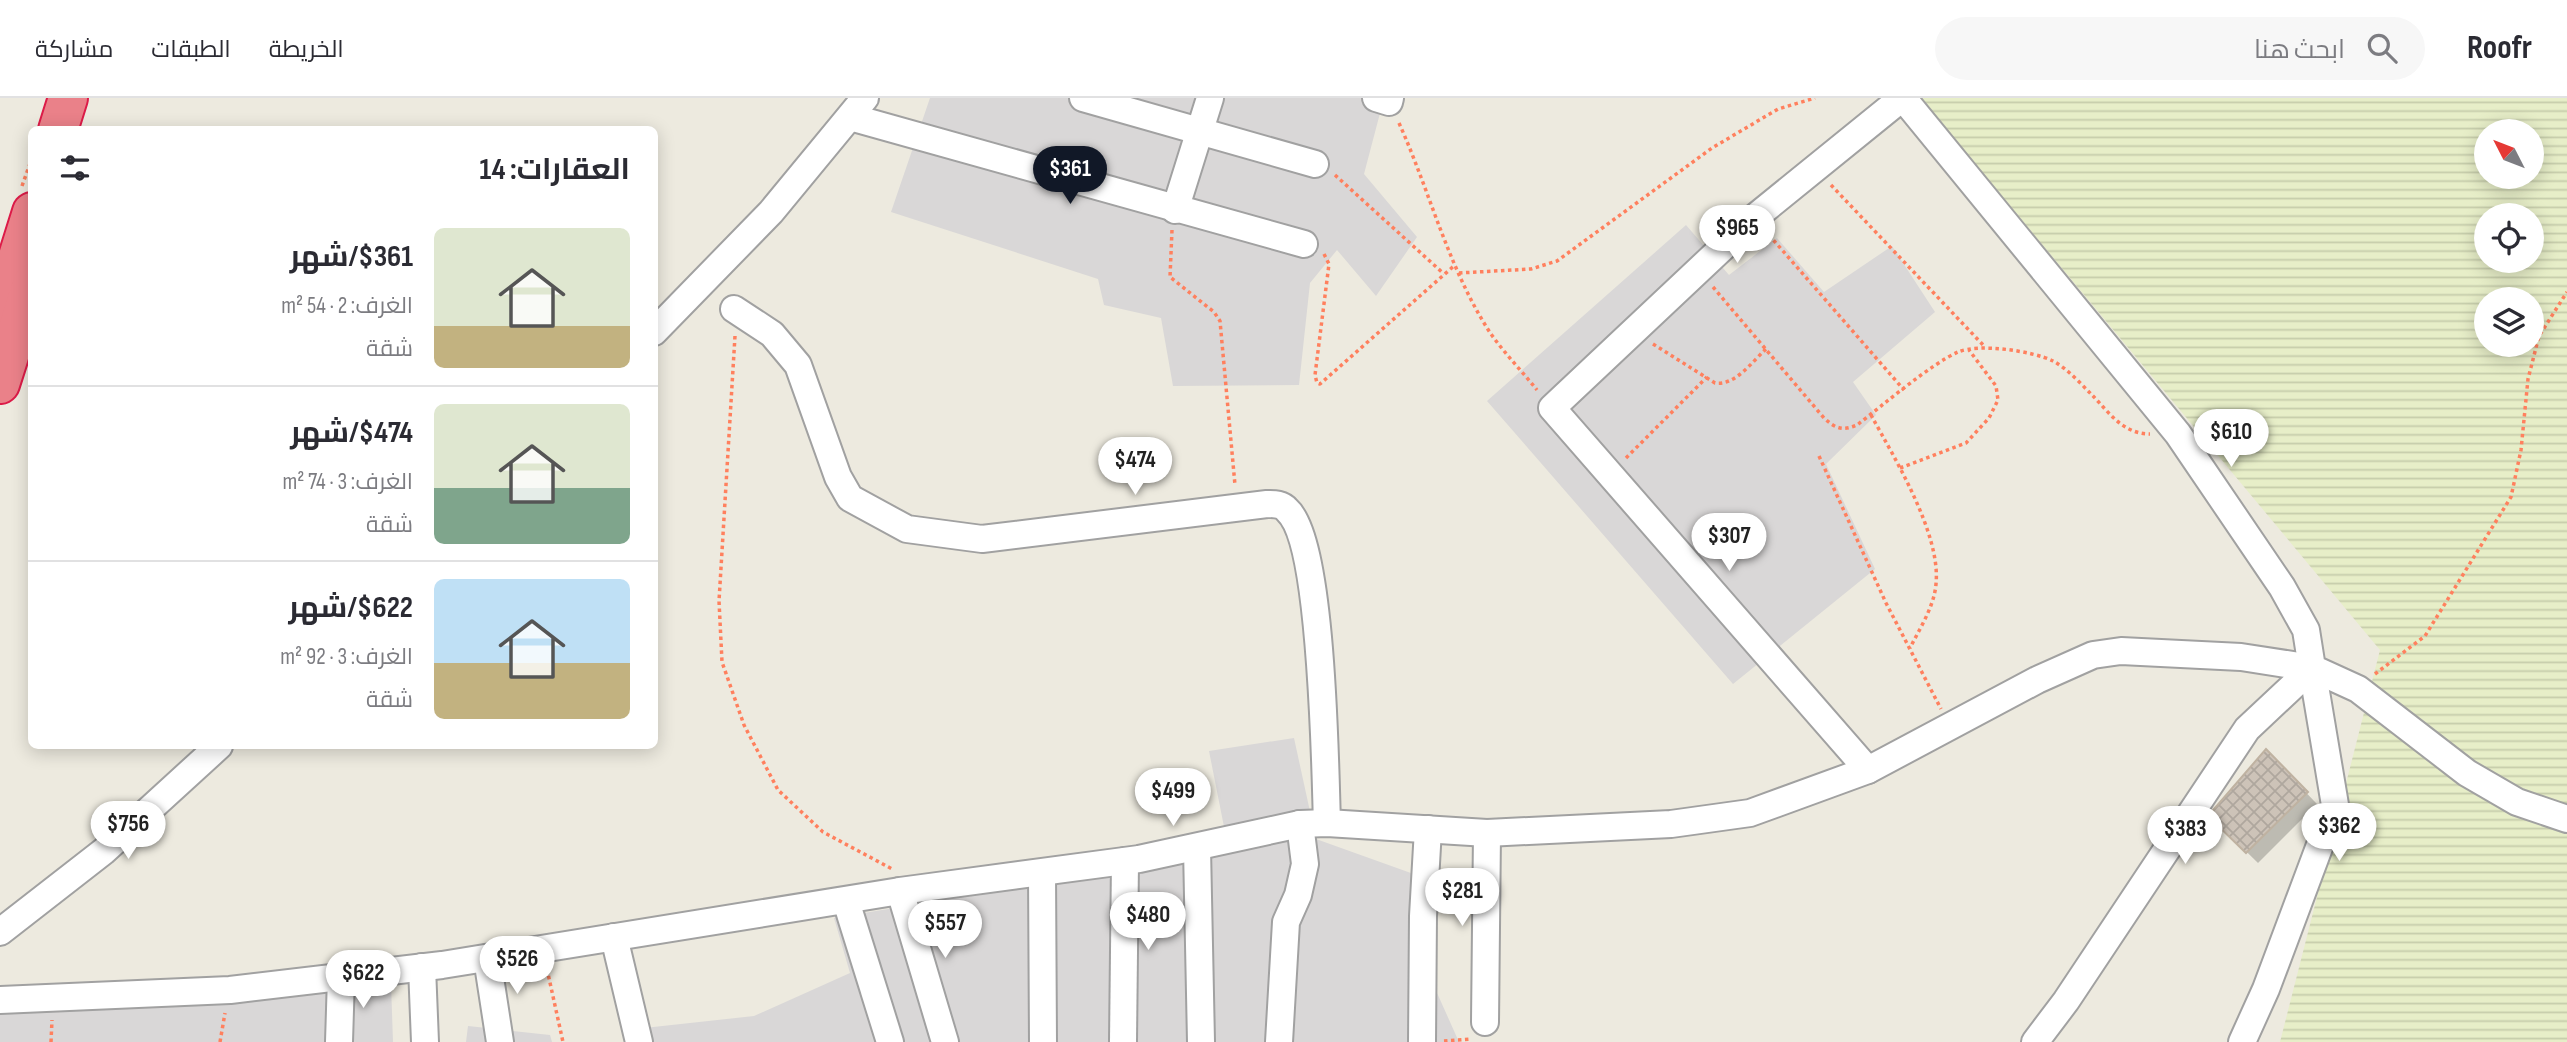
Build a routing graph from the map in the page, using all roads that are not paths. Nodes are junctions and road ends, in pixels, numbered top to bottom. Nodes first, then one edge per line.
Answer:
1 (68, 98) edge
2 (90, 98) edge
3 (1083, 98) edge
4 (1210, 98) edge
5 (1902, 98) edge
6 (858, 108) edge
7 (59, 126) edge
8 (81, 126) edge
9 (1199, 133) junction
10 (1315, 164) road end
11 (1175, 210) junction
12 (28, 225) edge
13 (1304, 244) road end
14 (28, 296) edge
15 (734, 309) road end
16 (0, 313) edge
17 (658, 328) edge
18 (0, 384) edge
19 (2312, 668) junction
20 (216, 749) edge
21 (1868, 770) junction
22 (2567, 819) edge
23 (1327, 823) junction
24 (1300, 824) junction
25 (1428, 829) junction
26 (1487, 833) junction
27 (1197, 848) junction
28 (1125, 861) junction
29 (1042, 873) junction
30 (900, 891) junction
31 (846, 901) junction
32 (0, 932) edge
33 (614, 937) junction
34 (487, 958) junction
35 (422, 967) junction
36 (341, 976) junction
37 (0, 1000) edge
38 (1485, 1023) road end
39 (885, 1037) edge
40 (339, 1042) edge
41 (425, 1042) edge
42 (500, 1042) edge
43 (639, 1042) edge
44 (945, 1042) edge
45 (1044, 1042) edge
46 (1123, 1042) edge
47 (1201, 1042) edge
48 (1279, 1042) edge
49 (1422, 1042) edge
50 (2035, 1042) edge
51 (2242, 1042) edge

1 - 7 highway
2 - 8 highway
3 - 9 street
4 - 9 street
5 - 19 street
5 - 21 street
6 - 11 street
6 - 17 street
9 - 10 street
9 - 11 street
11 - 13 street
12 - 16 highway
14 - 18 highway
15 - 23 street
19 - 21 street
19 - 22 street
19 - 50 street
19 - 51 street
20 - 32 street
21 - 26 street
23 - 24 street
23 - 25 street
24 - 27 street
24 - 48 street
25 - 26 street
25 - 49 street
26 - 38 street
27 - 28 street
27 - 47 street
28 - 29 street
28 - 46 street
29 - 30 street
29 - 45 street
30 - 31 street
30 - 44 street
31 - 33 street
31 - 39 street
33 - 34 street
33 - 43 street
34 - 35 street
34 - 42 street
35 - 36 street
35 - 41 street
36 - 37 street
36 - 40 street

